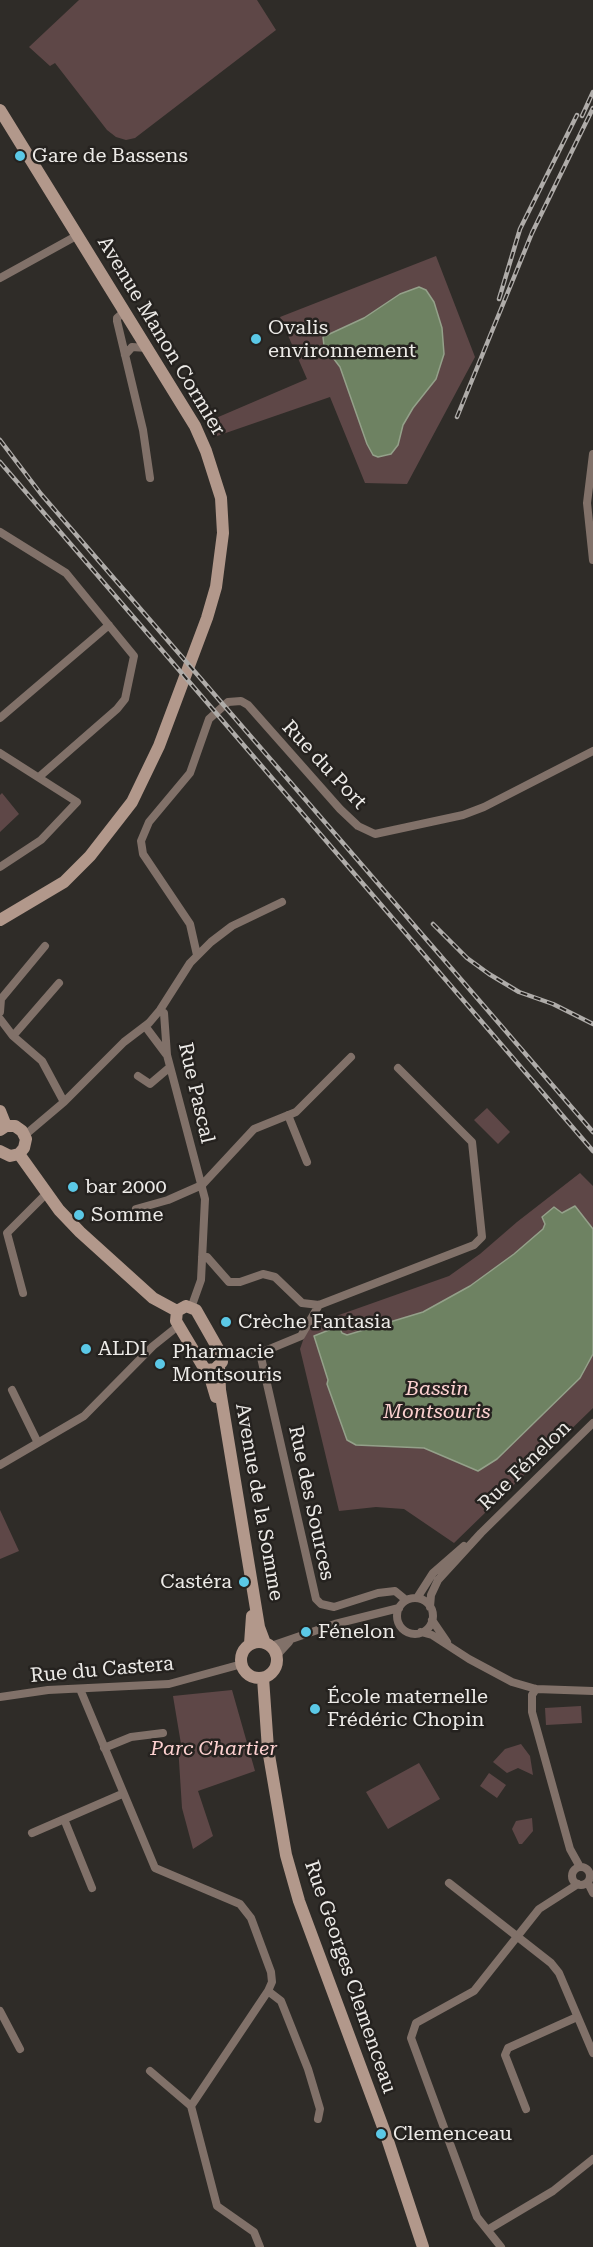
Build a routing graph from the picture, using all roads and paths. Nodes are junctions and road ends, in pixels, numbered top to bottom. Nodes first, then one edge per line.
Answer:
1 (0, 110) edge
2 (78, 234) junction
3 (0, 278) edge
4 (124, 312) junction
5 (147, 348) junction
6 (125, 355) junction
7 (593, 454) edge
8 (150, 478) dead end
9 (0, 532) edge
10 (593, 560) edge
11 (109, 625) junction
12 (0, 718) edge
13 (593, 751) edge
14 (0, 753) edge
15 (39, 777) junction
16 (0, 867) edge
17 (282, 902) dead end
18 (0, 920) edge
19 (45, 946) dead end
20 (198, 955) junction
21 (58, 983) dead end
22 (0, 1004) edge
23 (160, 1010) junction
24 (0, 1012) edge
25 (0, 1019) edge
26 (145, 1026) junction
27 (13, 1036) junction
28 (167, 1054) junction
29 (351, 1057) dead end
30 (170, 1067) junction
31 (398, 1068) dead end
32 (138, 1076) dead end
33 (64, 1102) junction
34 (0, 1111) edge
35 (288, 1115) junction
36 (3, 1128) edge
37 (25, 1135) junction
38 (0, 1151) edge
39 (19, 1154) junction
40 (307, 1162) dead end
41 (202, 1185) junction
42 (46, 1194) junction
43 (136, 1209) dead end
44 (202, 1257) junction
45 (23, 1293) dead end
46 (319, 1305) junction
47 (191, 1308) junction
48 (177, 1311) junction
49 (178, 1326) junction
50 (260, 1353) junction
51 (216, 1365) junction
52 (12, 1389) dead end
53 (593, 1423) edge
54 (38, 1443) junction
55 (0, 1465) edge
56 (481, 1533) junction
57 (417, 1598) junction
58 (406, 1600) junction
59 (430, 1607) junction
60 (399, 1608) junction
61 (380, 1612) junction
62 (397, 1617) junction
63 (432, 1620) junction
64 (421, 1632) junction
65 (250, 1644) junction
66 (271, 1648) junction
67 (461, 1654) junction
68 (242, 1664) junction
69 (263, 1678) junction
70 (80, 1689) junction
71 (536, 1689) junction
72 (593, 1691) edge
73 (0, 1697) edge
74 (164, 1733) dead end
75 (104, 1748) junction
76 (122, 1794) junction
77 (64, 1819) junction
78 (32, 1833) dead end
79 (580, 1867) junction
80 (592, 1872) edge
81 (588, 1882) junction
82 (449, 1883) dead end
83 (578, 1884) junction
84 (92, 1888) dead end
85 (593, 1893) edge
86 (518, 1937) junction
87 (268, 1991) junction
88 (0, 2011) edge
89 (577, 2017) junction
90 (20, 2049) dead end
91 (593, 2053) edge
92 (150, 2071) dead end
93 (191, 2106) junction
94 (526, 2109) dead end
95 (318, 2119) dead end
96 (593, 2158) edge
97 (489, 2229) junction
98 (260, 2247) edge
99 (423, 2247) edge
100 (501, 2247) edge

1 - 2 street, Avenue Manon Cormier
2 - 3 street
2 - 4 street, Avenue Manon Cormier
4 - 5 street, Avenue Manon Cormier
4 - 6 street
5 - 6 street
5 - 18 street, Avenue Manon Cormier
6 - 8 street
7 - 10 street
9 - 11 street
11 - 12 street
11 - 15 street
13 - 20 street, Rue du Port
14 - 15 street
15 - 16 street
17 - 20 street
19 - 22 street
20 - 23 street
21 - 27 street
22 - 24 street
23 - 26 street
23 - 28 street, Rue Pascal
25 - 27 street
26 - 28 street
26 - 33 street
27 - 33 street
28 - 30 street, Rue Pascal
29 - 35 street
30 - 32 street
30 - 41 street, Rue Pascal
31 - 46 street
33 - 37 street
34 - 36 street
35 - 40 street
35 - 41 street
36 - 37 street
37 - 39 street
38 - 39 street
39 - 42 street
41 - 43 street
41 - 44 street, Rue Pascal
42 - 45 street
42 - 48 street
44 - 46 street
44 - 47 street, Rue Pascal
46 - 50 street
47 - 48 street
47 - 51 street
48 - 49 street
49 - 51 street
49 - 54 street
50 - 51 street
50 - 58 street, Rue des Sources
51 - 65 street, Avenue de la Somme
51 - 66 street, Avenue de la Somme
52 - 54 street
53 - 56 street, Rue Fénelon
54 - 55 street
56 - 57 street, Rue Fénelon
56 - 59 street, Rue Fénelon
57 - 58 street
57 - 59 street
58 - 60 street
59 - 63 street
60 - 61 street
60 - 62 street
61 - 62 street
61 - 66 street
62 - 64 street
63 - 64 street
63 - 67 street
64 - 67 street
65 - 66 street
65 - 68 street
66 - 69 street
67 - 71 street
68 - 69 street
68 - 70 street, Rue du Castera
69 - 99 street, Rue Georges Clemenceau
70 - 73 street, Rue du Castera
70 - 75 street
71 - 72 street
71 - 79 street
74 - 75 street
75 - 76 street
76 - 77 street
76 - 87 street
77 - 78 street
77 - 84 street
79 - 80 street
79 - 83 street
80 - 81 street
81 - 83 street
81 - 85 street
82 - 86 street
83 - 86 street
86 - 89 street
86 - 97 street
87 - 93 street
87 - 95 street
88 - 90 street
89 - 91 street
89 - 94 street
92 - 93 street
93 - 98 street
96 - 97 street
97 - 100 street

